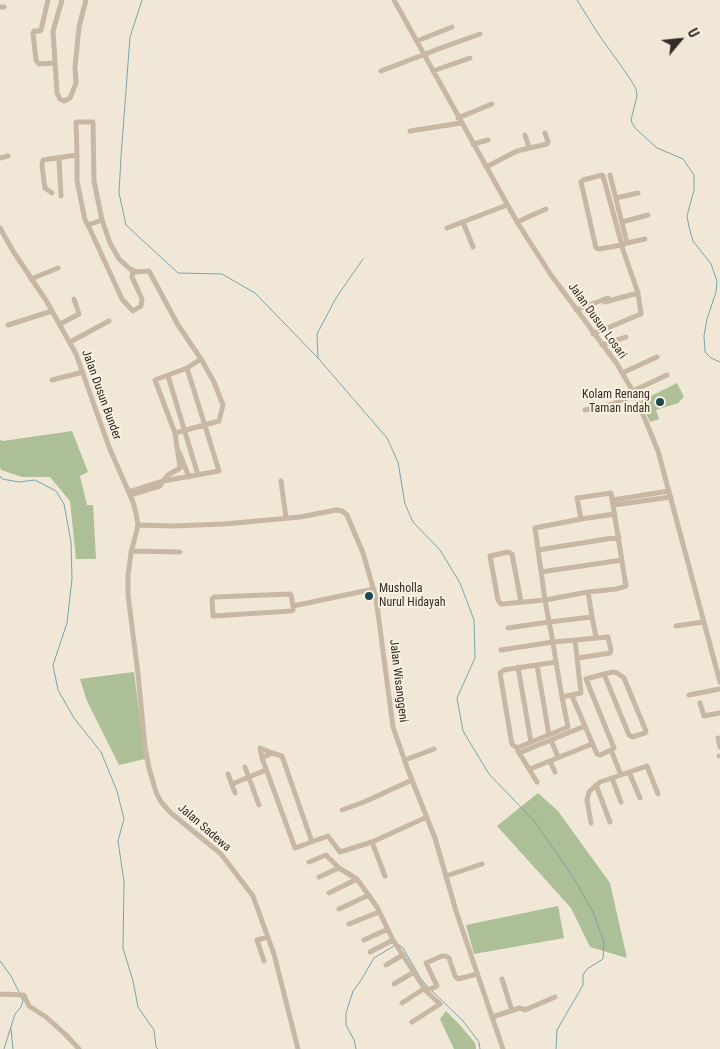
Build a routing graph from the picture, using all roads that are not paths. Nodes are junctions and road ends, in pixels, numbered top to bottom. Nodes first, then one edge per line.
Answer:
1 (48, 0) edge
2 (62, 0) edge
3 (86, 0) edge
4 (394, 0) edge
5 (452, 27) dead end
6 (480, 34) dead end
7 (417, 41) junction
8 (424, 54) junction
9 (470, 58) dead end
10 (55, 63) junction
11 (433, 71) junction
12 (381, 72) dead end
13 (492, 104) dead end
14 (460, 120) junction
15 (410, 132) dead end
16 (545, 133) dead end
17 (525, 135) dead end
18 (488, 140) dead end
19 (473, 144) junction
20 (529, 148) junction
21 (78, 155) junction
22 (8, 156) dead end
23 (0, 158) edge
24 (59, 158) junction
25 (486, 166) junction
26 (610, 175) dead end
27 (52, 193) dead end
28 (638, 193) dead end
29 (61, 196) dead end
30 (616, 198) junction
31 (507, 204) junction
32 (546, 209) dead end
33 (648, 215) dead end
34 (102, 220) junction
35 (463, 222) junction
36 (517, 222) junction
37 (622, 222) junction
38 (88, 225) junction
39 (0, 228) edge
40 (447, 228) dead end
41 (645, 240) dead end
42 (624, 244) junction
43 (473, 247) dead end
44 (58, 268) dead end
45 (133, 270) junction
46 (31, 279) junction
47 (638, 293) junction
48 (617, 295) dead end
49 (74, 299) dead end
50 (605, 302) dead end
51 (576, 310) junction
52 (52, 311) junction
53 (109, 321) dead end
54 (60, 324) junction
55 (8, 325) dead end
56 (593, 334) junction
57 (626, 336) dead end
58 (70, 342) junction
59 (602, 345) junction
60 (658, 357) dead end
61 (201, 359) junction
62 (187, 368) junction
63 (82, 372) junction
64 (622, 373) junction
65 (667, 375) dead end
66 (168, 376) junction
67 (52, 380) dead end
68 (634, 393) junction
69 (585, 410) dead end
70 (205, 424) junction
71 (185, 430) junction
72 (175, 433) junction
73 (176, 447) junction
74 (184, 462) junction
75 (180, 468) junction
76 (198, 475) junction
77 (189, 476) junction
78 (164, 481) junction
79 (281, 481) dead end
80 (130, 494) junction
81 (670, 494) junction
82 (613, 502) junction
83 (615, 514) junction
84 (286, 518) junction
85 (581, 519) junction
86 (138, 525) junction
87 (619, 537) junction
88 (538, 550) junction
89 (131, 551) junction
90 (180, 552) dead end
91 (622, 560) junction
92 (541, 572) junction
93 (374, 589) junction
94 (588, 592) junction
95 (545, 600) junction
96 (521, 602) junction
97 (293, 606) junction
98 (592, 617) junction
99 (549, 622) junction
100 (703, 622) junction
101 (676, 626) dead end
102 (508, 628) dead end
103 (596, 637) junction
104 (575, 640) junction
105 (553, 642) junction
106 (501, 650) dead end
107 (578, 658) junction
108 (556, 662) junction
109 (537, 665) junction
110 (518, 668) junction
111 (604, 674) junction
112 (583, 680) junction
113 (720, 682) edge
114 (589, 690) junction
115 (720, 690) edge
116 (581, 693) junction
117 (572, 696) junction
118 (689, 696) dead end
119 (562, 697) junction
120 (700, 703) dead end
121 (720, 713) edge
122 (585, 726) junction
123 (550, 737) junction
124 (718, 738) dead end
125 (531, 742) junction
126 (592, 744) junction
127 (720, 747) edge
128 (434, 749) dead end
129 (611, 750) junction
130 (518, 751) junction
131 (272, 752) junction
132 (558, 757) junction
133 (262, 758) junction
134 (404, 760) junction
135 (550, 760) junction
136 (244, 767) dead end
137 (530, 769) junction
138 (266, 770) junction
139 (555, 772) dead end
140 (629, 772) junction
141 (228, 774) dead end
142 (621, 775) junction
143 (249, 777) junction
144 (612, 778) junction
145 (412, 780) junction
146 (537, 782) dead end
147 (232, 784) junction
148 (596, 785) junction
149 (235, 793) dead end
150 (658, 794) dead end
151 (640, 798) dead end
152 (621, 802) dead end
153 (259, 805) dead end
154 (342, 810) dead end
155 (427, 817) junction
156 (610, 822) dead end
157 (591, 823) dead end
158 (312, 842) junction
159 (372, 842) junction
160 (309, 862) dead end
161 (482, 864) dead end
162 (339, 868) junction
163 (319, 876) dead end
164 (385, 876) dead end
165 (446, 876) junction
166 (357, 879) junction
167 (329, 893) dead end
168 (369, 895) junction
169 (339, 909) dead end
170 (379, 912) junction
171 (349, 924) dead end
172 (388, 929) junction
173 (268, 937) junction
174 (364, 940) dead end
175 (394, 942) junction
176 (370, 952) dead end
177 (402, 952) junction
178 (264, 961) dead end
179 (386, 965) dead end
180 (414, 972) junction
181 (477, 974) junction
182 (502, 979) dead end
183 (394, 984) dead end
184 (426, 990) junction
185 (0, 994) edge
186 (555, 997) dead end
187 (402, 1003) dead end
188 (512, 1011) junction
189 (492, 1017) junction
190 (412, 1022) dead end
191 (79, 1049) edge
192 (298, 1049) edge
193 (503, 1049) edge

1 - 10 street
2 - 10 street
3 - 10 street
4 - 7 street, Jalan Dusun Losari
5 - 7 street
6 - 8 street
7 - 8 street, Jalan Dusun Losari
8 - 11 street, Jalan Dusun Losari
8 - 12 street
9 - 11 street
11 - 14 street, Jalan Dusun Losari
13 - 14 street
14 - 15 street
14 - 19 street, Jalan Dusun Losari
16 - 20 street
17 - 20 street
18 - 19 street
19 - 25 street, Jalan Dusun Losari
20 - 25 street
21 - 24 street
21 - 34 street
21 - 38 street
22 - 23 street
24 - 27 street
24 - 29 street
25 - 31 street, Jalan Dusun Losari
26 - 30 street
28 - 30 street
30 - 37 street
31 - 35 street
31 - 36 street, Jalan Dusun Losari
32 - 36 street
33 - 37 street
34 - 38 street
34 - 45 street
35 - 40 street
35 - 43 street
36 - 51 street, Jalan Dusun Losari
37 - 42 street
38 - 45 street
39 - 46 street, Jalan Dusun Bunder
41 - 42 street
42 - 42 street
42 - 47 street
44 - 46 street
45 - 61 street
46 - 52 street, Jalan Dusun Bunder
47 - 50 street
47 - 56 street
48 - 51 street
49 - 54 street
51 - 56 street, Jalan Dusun Losari
52 - 54 street, Jalan Dusun Bunder
52 - 55 street
53 - 58 street
54 - 58 street, Jalan Dusun Bunder
56 - 59 street, Jalan Dusun Losari
57 - 59 street
58 - 63 street, Jalan Dusun Bunder
59 - 64 street, Jalan Dusun Losari
60 - 64 street
61 - 62 street
61 - 70 street
62 - 66 street
62 - 70 street
63 - 67 street
63 - 80 street, Jalan Dusun Bunder
64 - 68 street, Jalan Dusun Losari
65 - 68 street
66 - 71 street
66 - 72 street
68 - 69 street
68 - 81 street, Jalan Dusun Losari
70 - 71 street
70 - 76 street
71 - 72 street
71 - 76 street
72 - 73 street
73 - 74 street
73 - 75 street
74 - 75 street
74 - 77 street
75 - 78 street
76 - 77 street
77 - 78 street
78 - 80 street
79 - 84 street
80 - 86 street, Jalan Dusun Bunder
81 - 82 street
81 - 100 street, Jalan Dusun Losari
82 - 83 street
82 - 85 street
83 - 85 street
83 - 87 street
84 - 86 street, Jalan Wisanggeni
84 - 93 street, Jalan Wisanggeni
85 - 88 street
86 - 89 street, Jalan Sadewa
87 - 88 street
87 - 91 street
88 - 92 street
89 - 90 street
89 - 173 street, Jalan Sadewa
91 - 92 street
91 - 94 street
92 - 95 street
93 - 97 street
93 - 134 street, Jalan Wisanggeni
94 - 95 street
94 - 98 street
95 - 96 street
95 - 99 street
96 - 96 street
97 - 97 street
98 - 99 street
98 - 103 street
99 - 102 street
99 - 105 street
100 - 101 street
100 - 113 street, Jalan Dusun Losari
103 - 104 street
103 - 107 street
104 - 105 street
104 - 107 street
105 - 106 street
105 - 108 street
107 - 112 street
108 - 109 street
108 - 119 street
109 - 110 street
109 - 123 street
110 - 125 street
110 - 130 street
111 - 111 street
111 - 112 street
112 - 114 street
112 - 116 street
114 - 116 street
114 - 129 street
115 - 118 street
116 - 117 street
117 - 119 street
117 - 122 street
119 - 123 street
120 - 121 street
122 - 123 street
122 - 126 street
123 - 125 street
123 - 130 street
123 - 132 street
124 - 127 street
125 - 130 street
126 - 129 street
126 - 132 street
128 - 134 street
129 - 142 street
130 - 137 street
131 - 133 street
131 - 133 street
131 - 158 street
132 - 135 street
133 - 138 street
134 - 145 street, Jalan Wisanggeni
135 - 137 street
135 - 139 street
136 - 143 street
137 - 146 street
138 - 143 street
138 - 158 street
140 - 142 street
140 - 150 street
140 - 151 street
141 - 147 street
142 - 144 street
143 - 147 street
143 - 153 street
144 - 148 street
144 - 152 street
145 - 154 street
145 - 155 street, Jalan Wisanggeni
147 - 149 street
148 - 156 street
148 - 157 street
155 - 159 street
155 - 165 street, Jalan Wisanggeni
158 - 159 street
159 - 164 street
160 - 162 street
161 - 165 street
162 - 163 street
162 - 166 street
165 - 181 street, Jalan Wisanggeni
166 - 167 street
166 - 168 street
168 - 169 street
168 - 170 street
170 - 171 street
170 - 172 street
172 - 174 street
172 - 175 street
173 - 178 street
173 - 192 street, Jalan Sadewa
175 - 176 street
175 - 177 street
177 - 179 street
177 - 180 street
180 - 183 street
180 - 184 street
181 - 184 street
181 - 189 street, Jalan Wisanggeni
182 - 188 street
184 - 187 street
184 - 190 street
185 - 191 street
186 - 188 street
188 - 189 street
189 - 193 street, Jalan Wisanggeni

